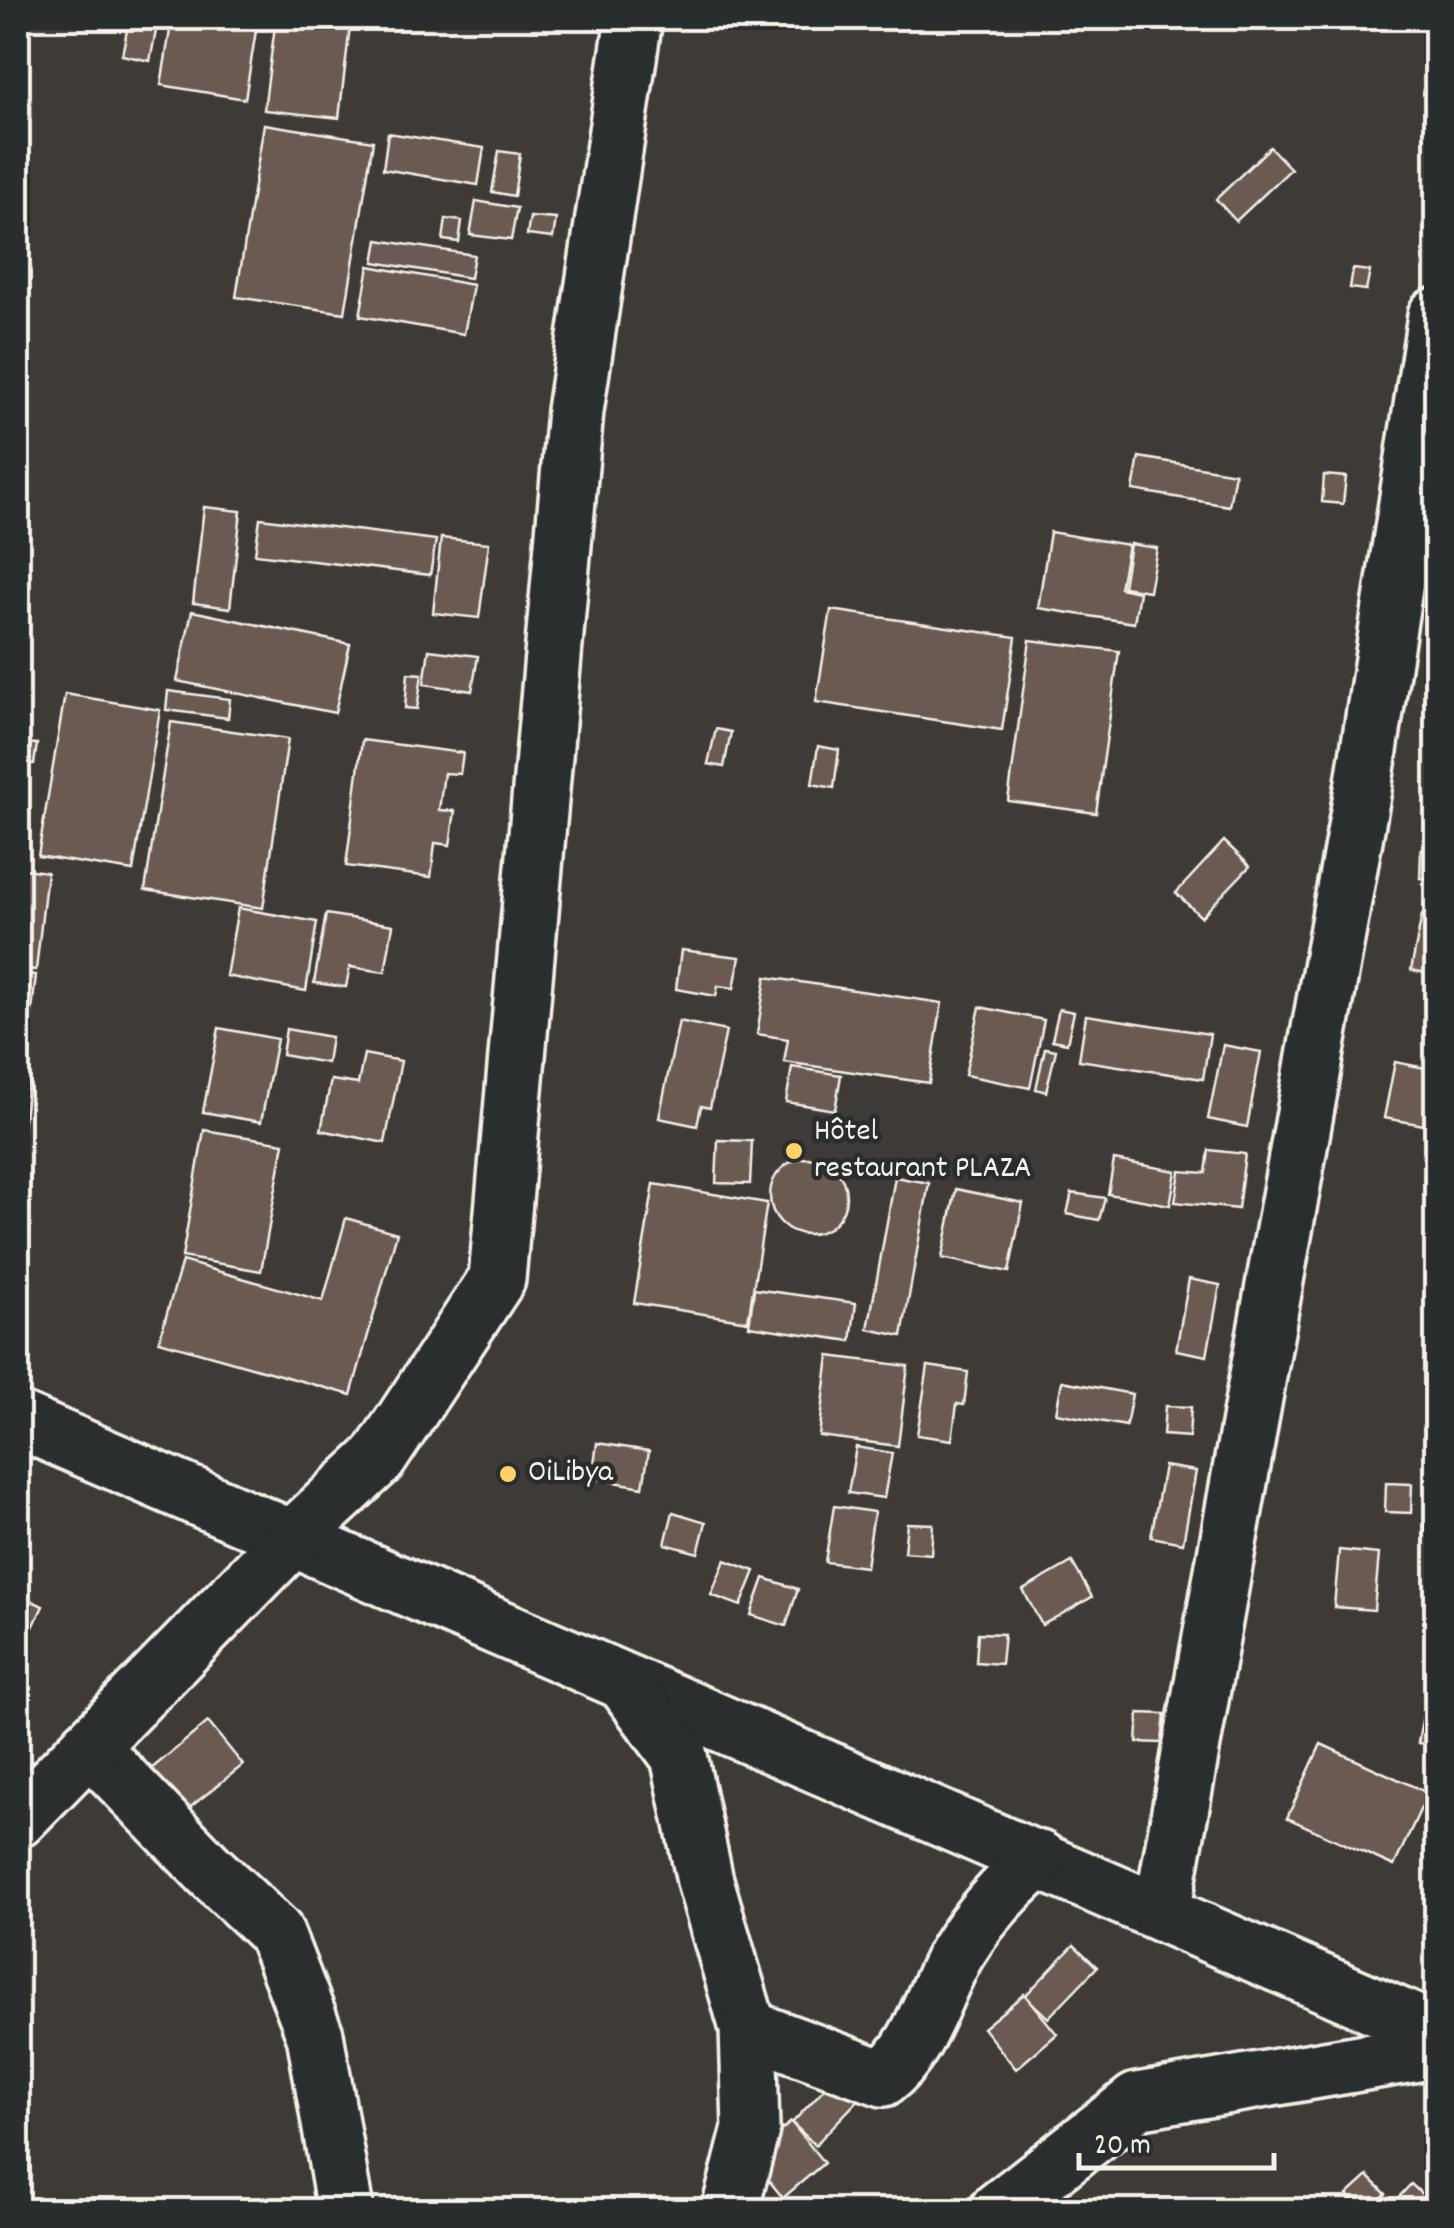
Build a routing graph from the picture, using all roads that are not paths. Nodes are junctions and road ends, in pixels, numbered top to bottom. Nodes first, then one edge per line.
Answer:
1 (634, 18) edge
2 (1436, 316) edge
3 (18, 1420) edge
4 (294, 1538) junction
5 (622, 1680) junction
6 (89, 1746) junction
7 (18, 1820) edge
8 (1039, 1859) junction
9 (1162, 1912) junction
10 (748, 2028) junction
11 (1436, 2032) edge
12 (1436, 2050) edge
13 (345, 2210) edge
14 (730, 2210) edge
15 (998, 2210) edge

1 - 4 street
2 - 9 street
3 - 4 street
4 - 5 street
4 - 6 street
5 - 8 street
5 - 10 street
6 - 7 street
6 - 13 street
8 - 9 street
8 - 10 street
9 - 11 street
10 - 14 street
12 - 15 street

